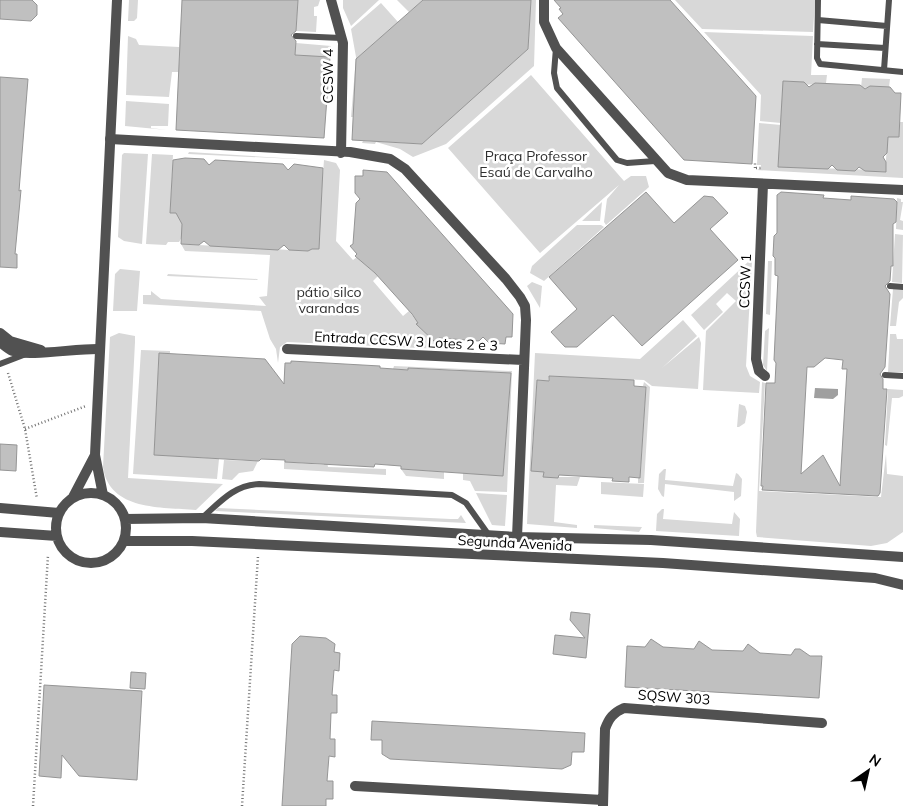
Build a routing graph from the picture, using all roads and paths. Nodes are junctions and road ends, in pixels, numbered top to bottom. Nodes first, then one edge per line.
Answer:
1 (117, 0) edge
2 (331, 0) edge
3 (544, 0) edge
4 (818, 0) edge
5 (889, 0) edge
6 (818, 20) junction
7 (887, 26) junction
8 (296, 36) dead end
9 (341, 38) junction
10 (817, 44) junction
11 (556, 48) junction
12 (885, 48) junction
13 (884, 70) junction
14 (903, 72) edge
15 (110, 139) junction
16 (341, 153) junction
17 (655, 161) junction
18 (755, 161) dead end
19 (761, 168) dead end
20 (763, 184) junction
21 (903, 190) edge
22 (890, 286) dead end
23 (903, 287) edge
24 (0, 333) edge
25 (0, 342) edge
26 (100, 349) junction
27 (287, 349) dead end
28 (44, 351) junction
29 (27, 354) junction
30 (523, 360) junction
31 (2, 363) edge
32 (885, 375) dead end
33 (765, 376) dead end
34 (903, 376) edge
35 (86, 406) dead end
36 (25, 429) junction
37 (95, 455) junction
38 (103, 495) junction
39 (73, 497) junction
40 (28, 499) dead end
41 (0, 508) edge
42 (59, 513) junction
43 (202, 518) junction
44 (125, 519) junction
45 (0, 532) edge
46 (488, 534) junction
47 (57, 536) junction
48 (517, 537) junction
49 (124, 541) junction
50 (258, 552) dead end
51 (48, 555) dead end
52 (903, 557) edge
53 (903, 584) edge
54 (822, 723) dead end
55 (356, 786) dead end
56 (603, 803) edge
57 (33, 806) edge
58 (242, 806) edge

1 - 15 street
2 - 9 street, CCSW 4
3 - 11 street
4 - 6 lane
5 - 7 lane
6 - 7 lane
6 - 10 lane
7 - 12 lane
8 - 9 lane
9 - 16 street, CCSW 4
10 - 12 lane
10 - 13 lane
11 - 17 street
11 - 17 lane
12 - 13 lane
13 - 14 lane
15 - 16 street
15 - 26 street
16 - 30 street
17 - 20 street
18 - 19 path
20 - 21 street
20 - 33 street, CCSW 1
22 - 23 lane
24 - 28 street
25 - 29 street
26 - 28 street
26 - 37 street
27 - 30 street, Entrada CCSW 3 Lotes 2 e 3
28 - 29 street
29 - 31 lane
30 - 48 street
31 - 36 path
32 - 34 lane
35 - 36 path
36 - 40 path
37 - 38 street
37 - 39 street
38 - 39 street
38 - 44 street
39 - 42 street
41 - 42 street
42 - 47 street
43 - 44 street, Segunda Avenida
43 - 46 street, Segunda Avenida
43 - 46 lane
44 - 49 street
45 - 47 street
46 - 48 street, Segunda Avenida
47 - 49 street
48 - 52 street, Segunda Avenida
49 - 53 street, Segunda Avenida
50 - 58 path
51 - 57 path
54 - 56 street, SQSW 303
55 - 56 street, SQSW 303

